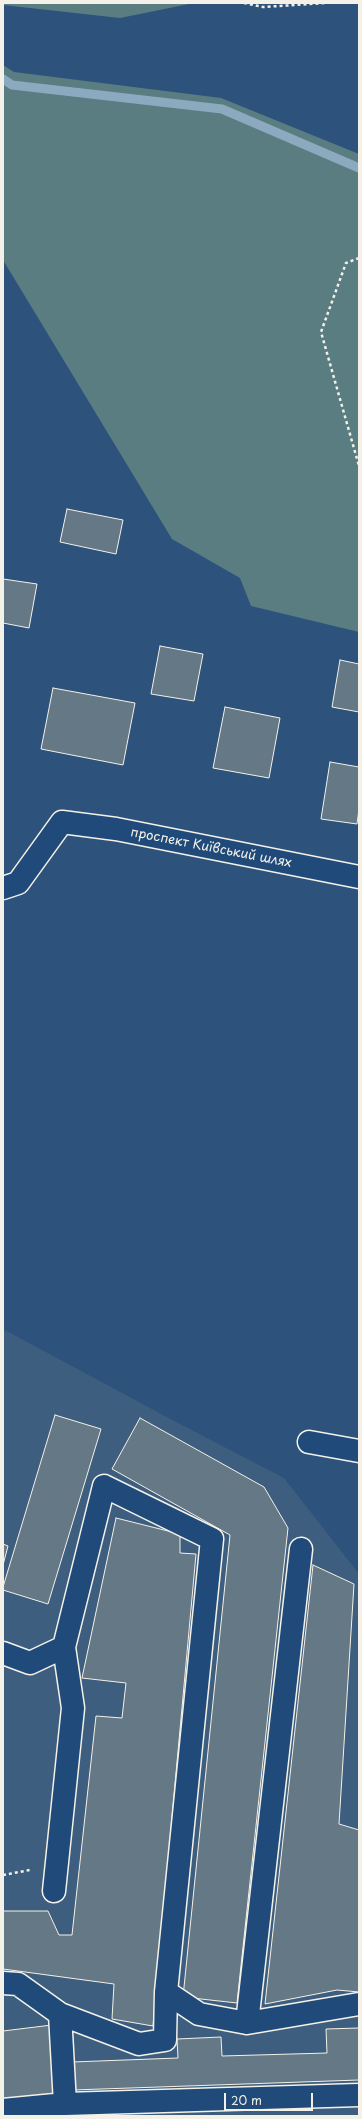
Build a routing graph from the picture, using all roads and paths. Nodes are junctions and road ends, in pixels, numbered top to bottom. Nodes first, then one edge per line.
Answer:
1 (244, 3) edge
2 (326, 3) edge
3 (359, 258) edge
4 (359, 466) edge
5 (359, 877) edge
6 (3, 888) edge
7 (309, 1442) dead end
8 (359, 1451) edge
9 (301, 1549) dead end
10 (64, 1647) junction
11 (3, 1653) edge
12 (54, 1891) dead end
13 (3, 1983) edge
14 (166, 1992) junction
15 (359, 2004) edge
16 (60, 2014) junction
17 (247, 2023) junction
18 (359, 2095) edge
19 (65, 2104) junction
20 (5, 2112) edge

1 - 2 path
3 - 4 path
5 - 6 street, проспект Київський шлях
7 - 8 street
9 - 17 street
10 - 11 street
10 - 12 street
10 - 14 street
13 - 16 street
14 - 16 street
14 - 17 street
15 - 17 street
16 - 19 street
18 - 19 street
19 - 20 street

